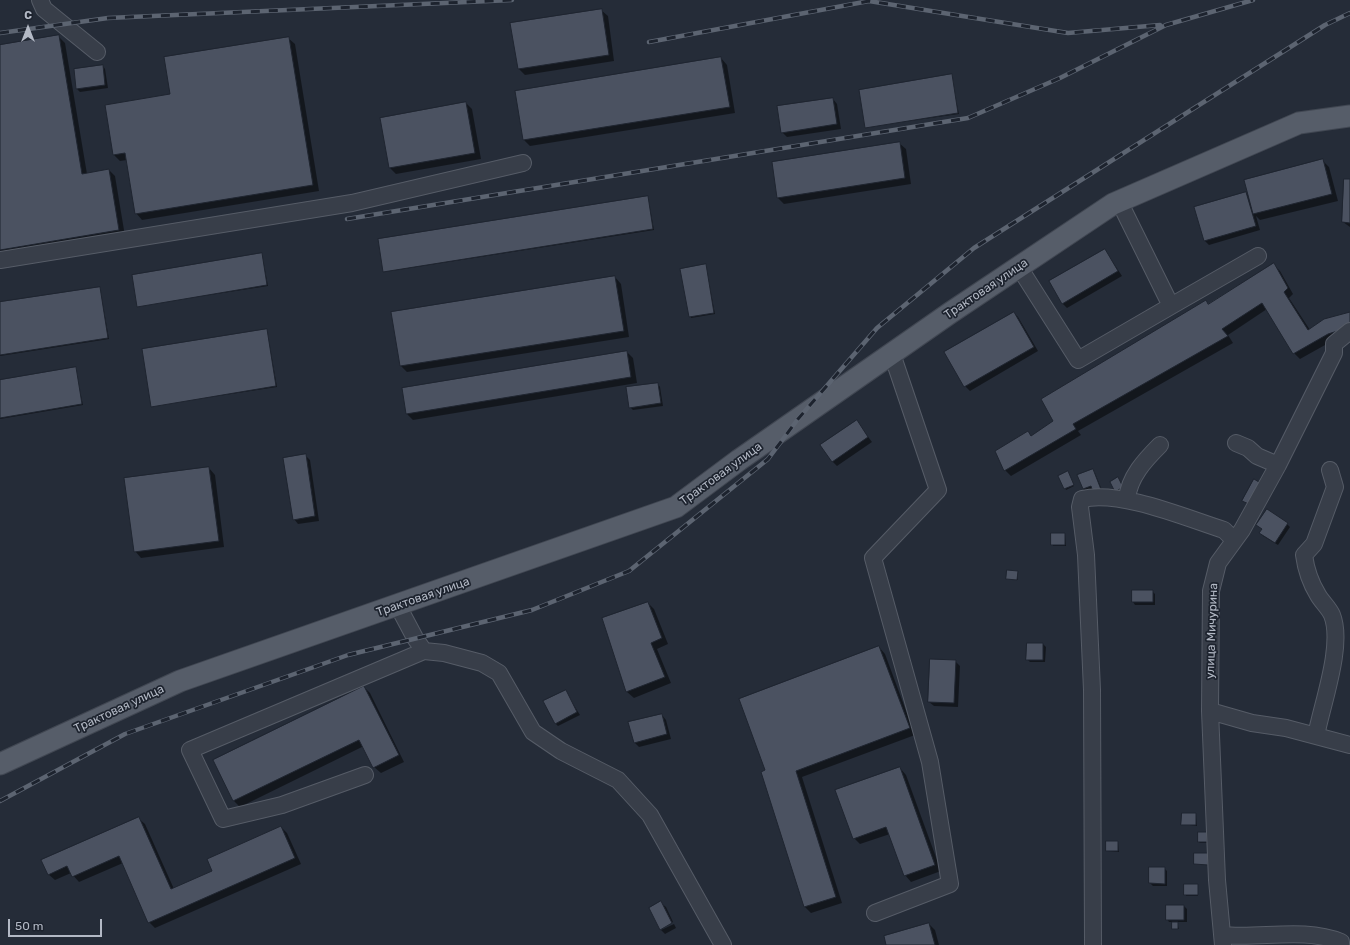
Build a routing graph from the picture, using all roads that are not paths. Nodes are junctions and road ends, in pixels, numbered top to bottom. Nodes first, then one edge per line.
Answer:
1 (40, 0) edge
2 (97, 52) dead end
3 (1350, 116) edge
4 (523, 163) dead end
5 (1119, 201) junction
6 (1258, 256) dead end
7 (0, 260) edge
8 (1019, 267) junction
9 (1171, 306) junction
10 (1350, 331) edge
11 (892, 354) junction
12 (1236, 443) dead end
13 (1160, 445) dead end
14 (1278, 464) junction
15 (1330, 470) dead end
16 (1127, 499) junction
17 (1233, 539) junction
18 (398, 606) junction
19 (424, 651) junction
20 (1210, 711) junction
21 (1316, 736) junction
22 (1350, 745) edge
23 (0, 764) edge
24 (365, 775) dead end
25 (875, 913) dead end
26 (1223, 940) edge
27 (723, 945) edge
28 (1093, 945) edge
29 (1342, 945) edge

1 - 2 street
3 - 5 main road, Трактовая улица
4 - 7 street
5 - 8 main road, Трактовая улица
5 - 9 street
6 - 9 street
8 - 9 street
8 - 11 main road, Трактовая улица
10 - 14 street, улица Мичурина
11 - 18 main road, Трактовая улица
11 - 25 street
12 - 14 street
13 - 16 street
14 - 17 street, улица Мичурина
15 - 21 street
16 - 17 street
16 - 28 street
17 - 20 street, улица Мичурина
18 - 19 street
18 - 23 main road, Трактовая улица
19 - 24 street
19 - 27 street
20 - 21 street
20 - 26 street, улица Мичурина
21 - 22 street
26 - 29 street

